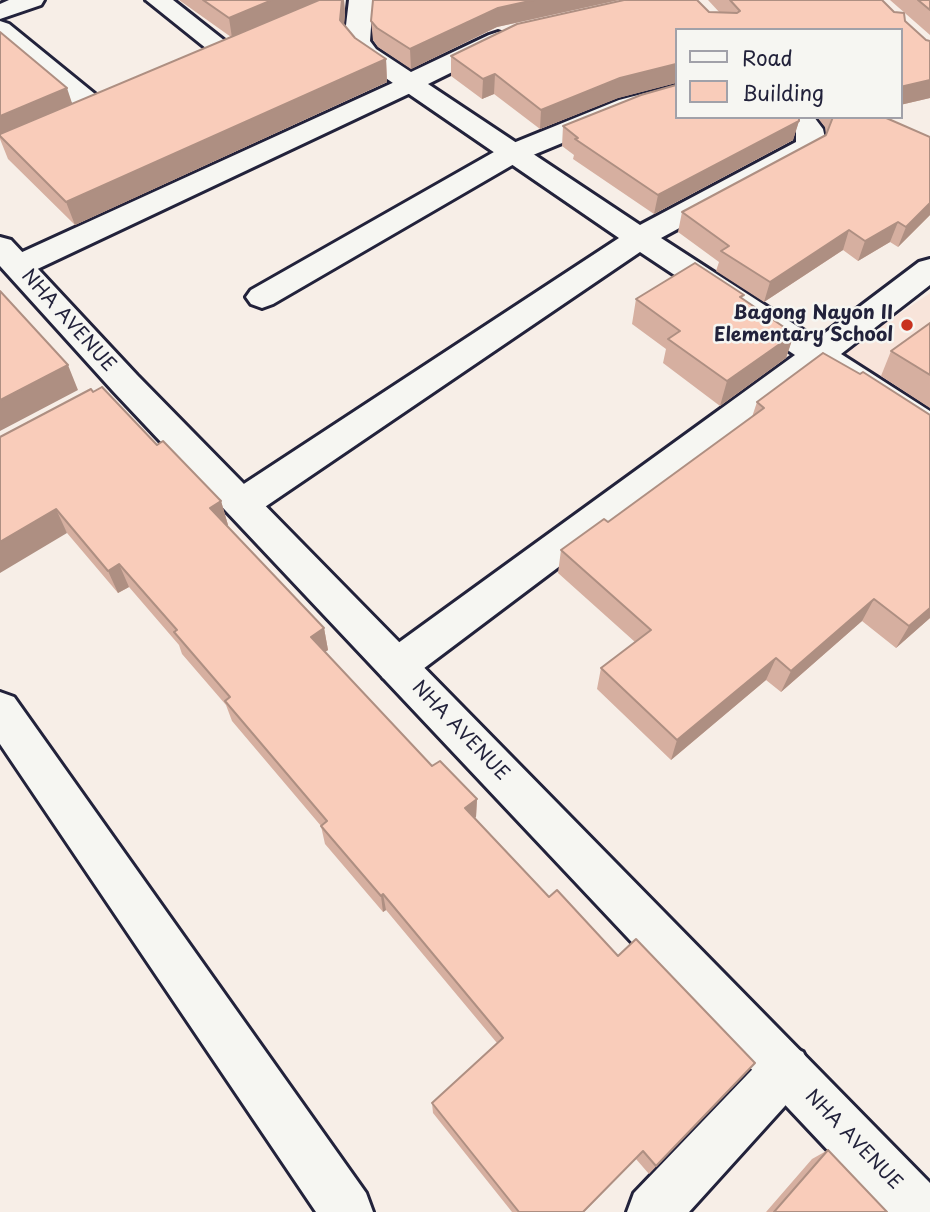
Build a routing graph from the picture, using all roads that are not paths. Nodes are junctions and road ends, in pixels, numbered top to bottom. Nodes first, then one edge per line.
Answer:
1 (32, 0) edge
2 (158, 0) edge
3 (347, 2) edge
4 (0, 12) edge
5 (0, 29) edge
6 (517, 33) edge
7 (225, 52) edge
8 (410, 83) junction
9 (674, 94) edge
10 (96, 109) edge
11 (800, 119) edge
12 (511, 154) junction
13 (641, 237) junction
14 (9, 257) edge
15 (930, 269) edge
16 (262, 297) dead end
17 (819, 354) junction
18 (930, 428) edge
19 (243, 503) junction
20 (397, 666) junction
21 (0, 710) edge
22 (786, 1069) junction
23 (347, 1212) edge
24 (653, 1212) edge
25 (922, 1212) edge

1 - 4 street
2 - 7 street
3 - 8 street
5 - 10 street
6 - 8 street
8 - 12 street
8 - 14 street
9 - 12 street
11 - 13 street
12 - 13 street
12 - 16 street
13 - 17 street
13 - 19 street
14 - 19 street, NHA AVENUE
15 - 17 street
17 - 18 street
17 - 20 street
19 - 20 street, NHA AVENUE
20 - 22 street, NHA AVENUE
21 - 23 street
22 - 24 street
22 - 25 street, NHA AVENUE

